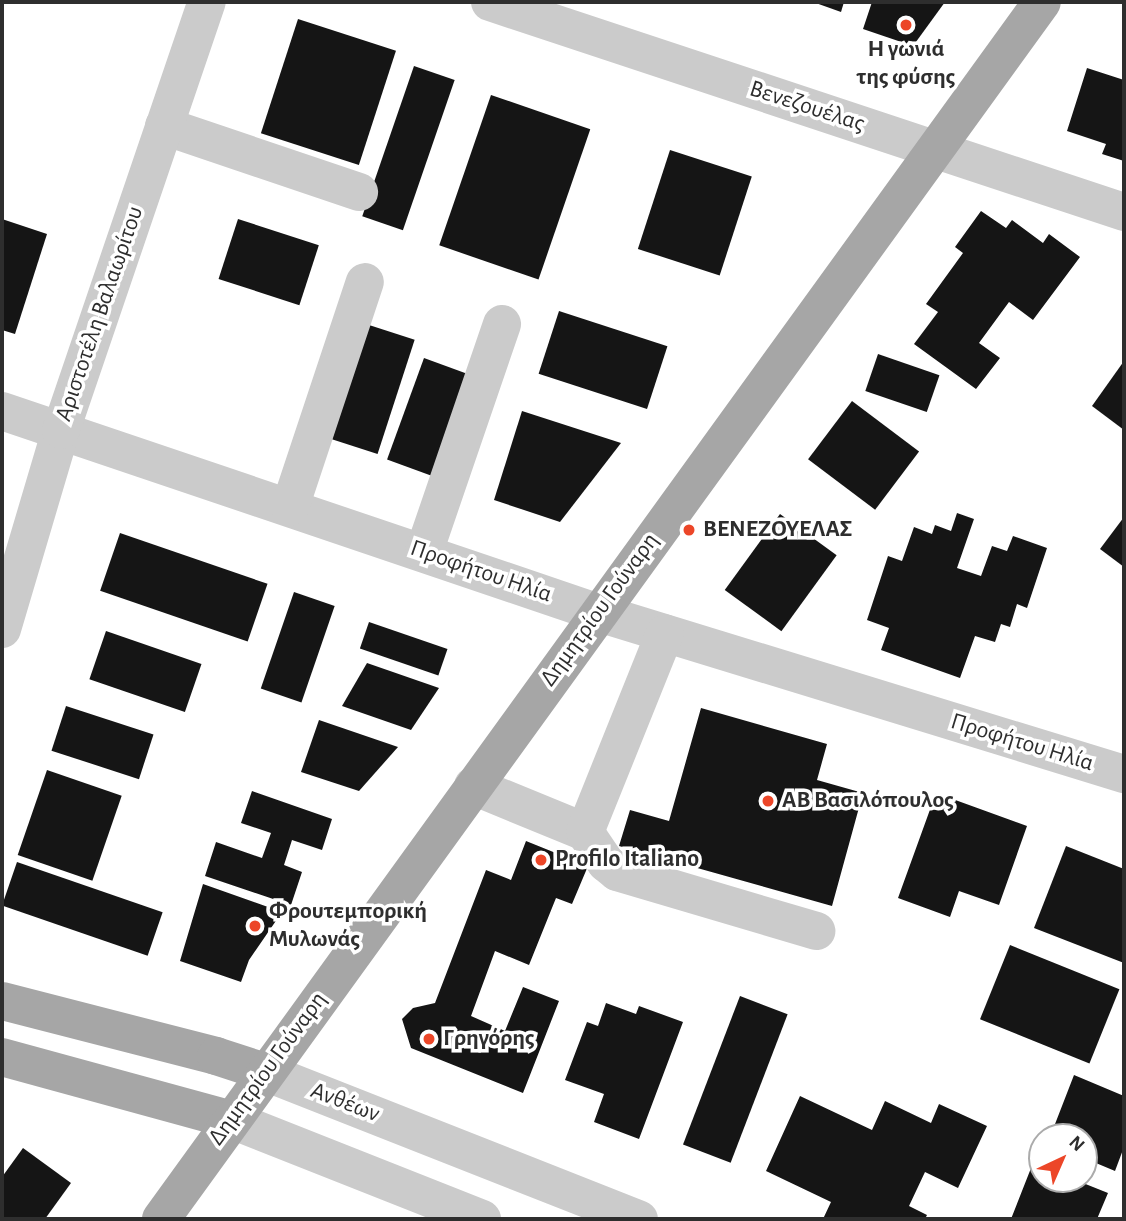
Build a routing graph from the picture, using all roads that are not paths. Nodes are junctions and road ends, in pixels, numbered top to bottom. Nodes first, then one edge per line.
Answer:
1 (207, 2) edge
2 (490, 2) edge
3 (1042, 2) edge
4 (164, 126) junction
5 (937, 150) junction
6 (359, 192) dead end
7 (1124, 212) edge
8 (365, 282) dead end
9 (502, 324) dead end
10 (2, 411) edge
11 (61, 430) junction
12 (290, 507) junction
13 (424, 552) junction
14 (599, 612) junction
15 (2, 629) edge
16 (665, 633) junction
17 (1124, 774) edge
18 (473, 786) junction
19 (585, 832) junction
20 (816, 931) dead end
21 (2, 1001) edge
22 (2, 1057) edge
23 (265, 1072) junction
24 (232, 1120) junction
25 (506, 1167) junction
26 (160, 1219) edge
27 (482, 1219) edge
28 (639, 1219) edge

1 - 4 street, Αριστοτέλη Βαλαωρίτου
2 - 5 street, Βενεζουέλας
3 - 5 main road, Δημητρίου Γούναρη
4 - 6 street
4 - 11 street, Αριστοτέλη Βαλαωρίτου
5 - 7 street, Βενεζουέλας
5 - 14 main road, Δημητρίου Γούναρη
8 - 12 street
9 - 13 street
10 - 11 street, Προφήτου Ηλία
11 - 12 street, Προφήτου Ηλία
11 - 15 street, Αριστοτέλη Βαλαωρίτου
12 - 13 street, Προφήτου Ηλία
13 - 14 street, Προφήτου Ηλία
14 - 16 street, Προφήτου Ηλία
14 - 18 main road, Δημητρίου Γούναρη
16 - 17 street, Προφήτου Ηλία
16 - 19 street
18 - 19 street
18 - 23 main road, Δημητρίου Γούναρη
19 - 20 street
21 - 23 main road, Ανθέων
22 - 24 main road
23 - 24 main road, Δημητρίου Γούναρη
23 - 25 street, Ανθέων
24 - 26 main road, Δημητρίου Γούναρη
24 - 27 street
25 - 27 street
25 - 28 street, Ανθέων

